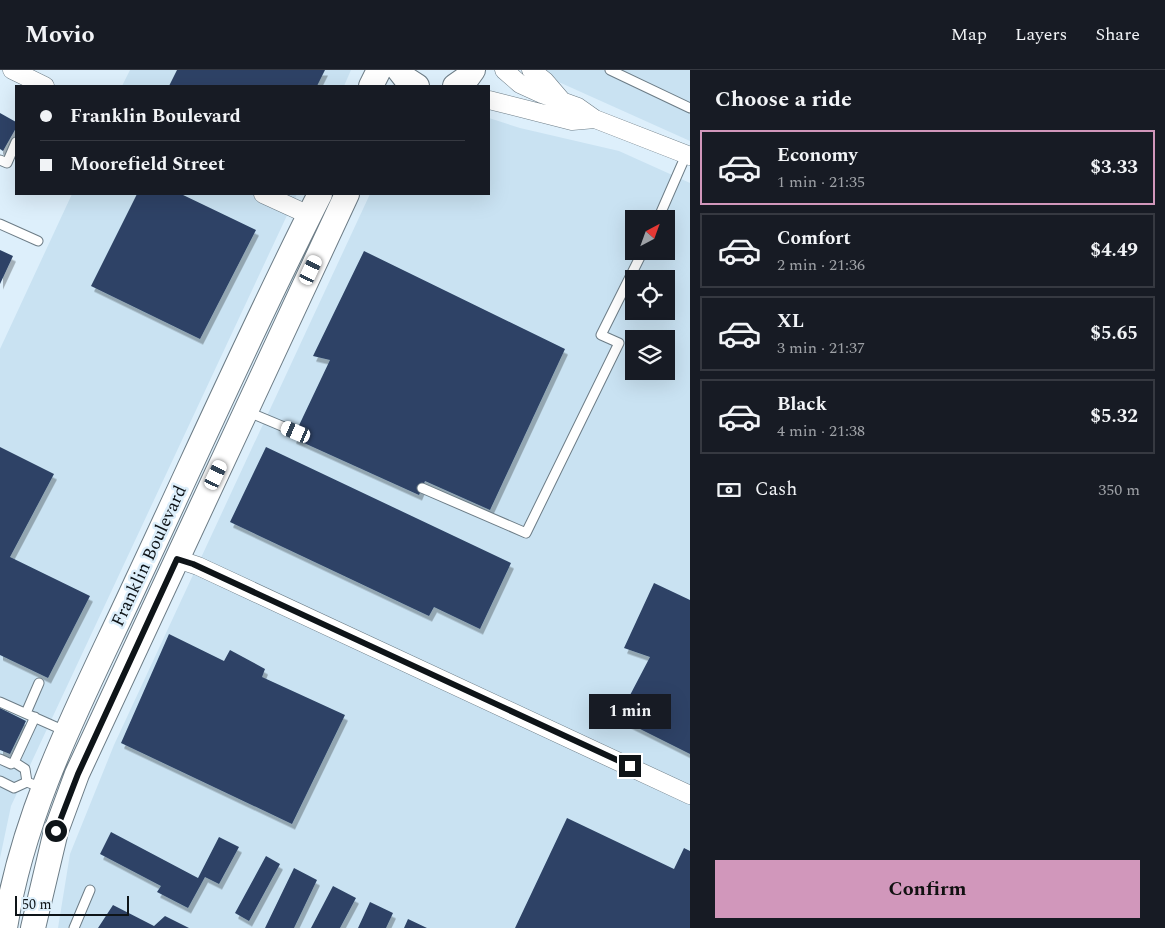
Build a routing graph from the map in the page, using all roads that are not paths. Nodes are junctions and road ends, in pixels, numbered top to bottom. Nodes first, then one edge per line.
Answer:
1 (12, 70) edge
2 (378, 70) edge
3 (399, 70) edge
4 (473, 70) edge
5 (504, 70) edge
6 (531, 70) edge
7 (610, 70) edge
8 (41, 85) edge
9 (371, 85) edge
10 (415, 85) edge
11 (456, 85) edge
12 (490, 100) edge
13 (564, 102) junction
14 (690, 108) edge
15 (595, 119) junction
16 (15, 144) edge
17 (688, 155) edge
18 (0, 160) edge
19 (266, 195) edge
20 (319, 195) edge
21 (347, 195) edge
22 (662, 210) edge
23 (309, 215) junction
24 (0, 224) edge
25 (38, 241) dead end
26 (638, 260) edge
27 (246, 411) junction
28 (296, 432) dead end
29 (422, 488) dead end
30 (177, 559) junction
31 (39, 683) dead end
32 (0, 702) edge
33 (26, 713) junction
34 (35, 717) junction
35 (68, 732) junction
36 (0, 759) edge
37 (14, 762) junction
38 (0, 781) edge
39 (35, 785) junction
40 (690, 795) edge
41 (90, 890) dead end
42 (6, 928) edge
43 (33, 928) edge
44 (74, 928) edge

1 - 8 street
2 - 9 main road
3 - 10 main road
4 - 11 main road
5 - 13 street
6 - 13 street
7 - 14 lane
12 - 15 street
13 - 15 street
15 - 17 street
16 - 18 lane
17 - 22 lane
19 - 23 street
20 - 23 main road, Franklin Boulevard
21 - 27 main road, Franklin Boulevard
23 - 35 main road, Franklin Boulevard
24 - 25 lane
26 - 29 lane
27 - 28 lane
27 - 30 main road, Franklin Boulevard
30 - 40 street
30 - 43 main road, Franklin Boulevard
31 - 33 lane
32 - 33 lane
33 - 34 lane
34 - 35 lane
34 - 37 lane
35 - 39 main road, Franklin Boulevard
36 - 37 lane
37 - 39 lane
38 - 39 lane
39 - 42 main road, Franklin Boulevard
41 - 44 lane

